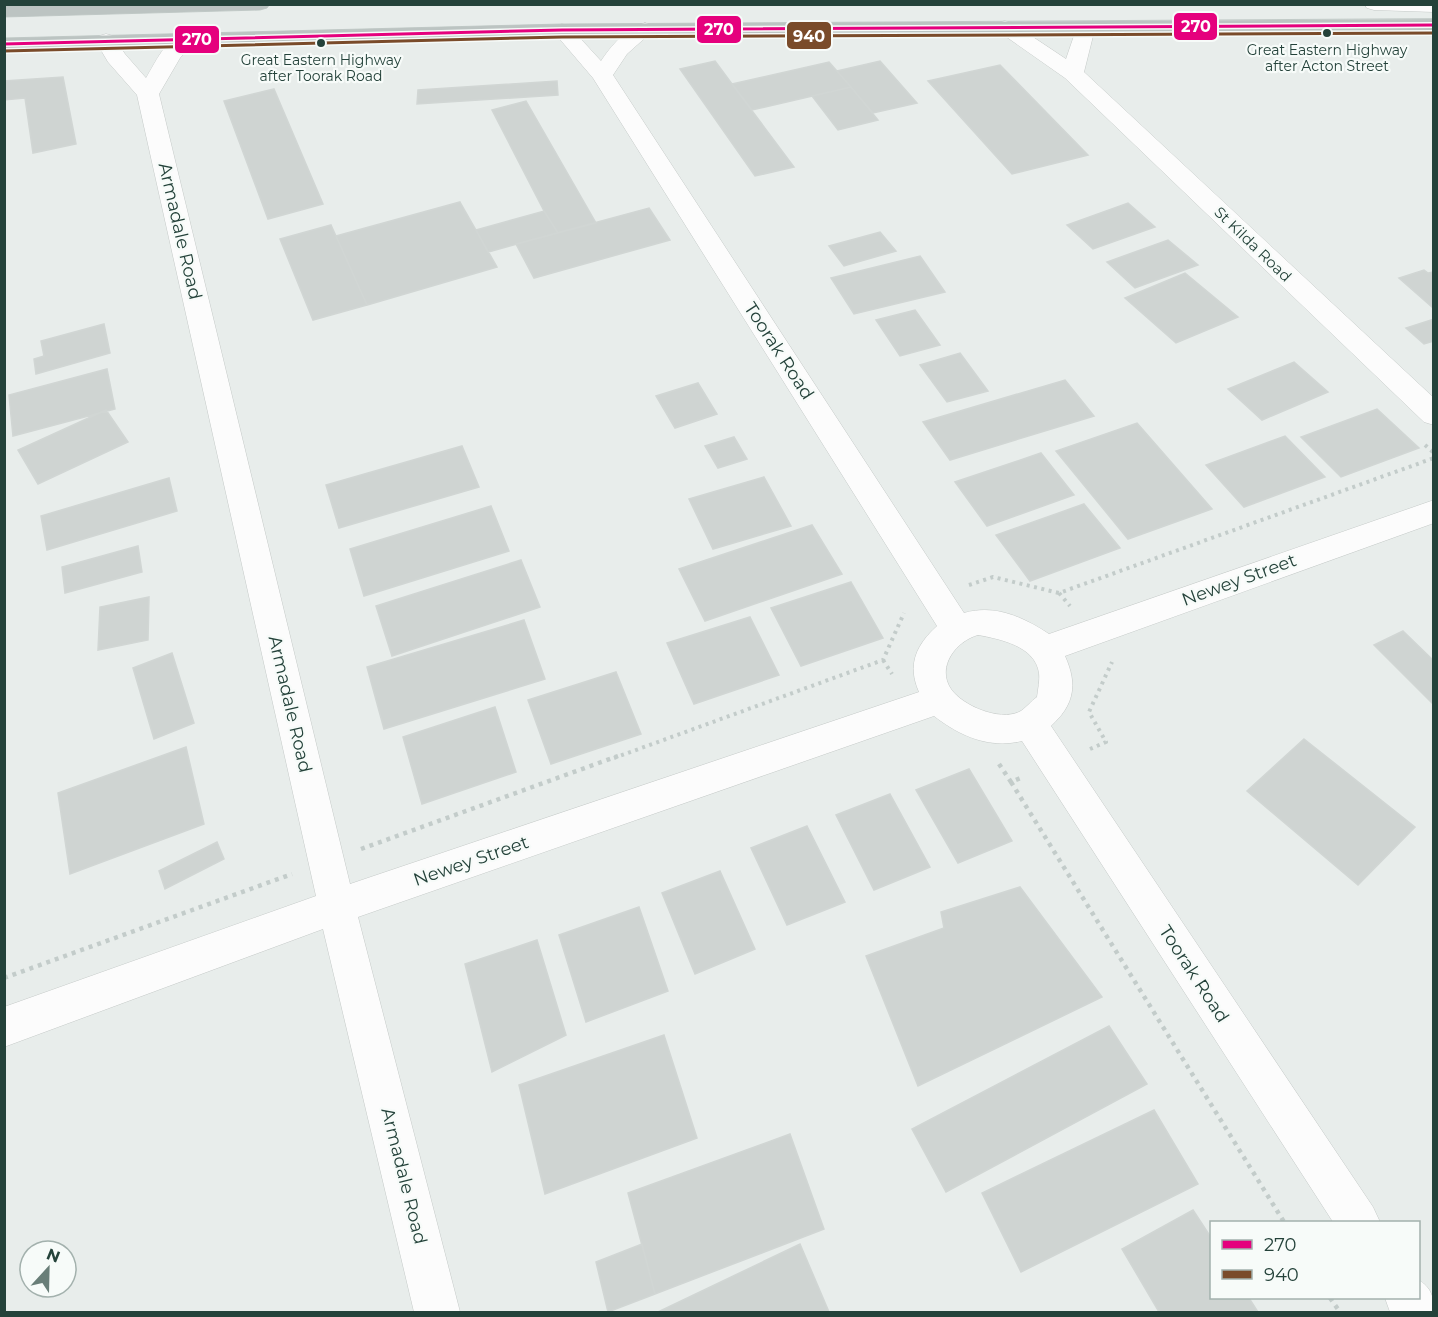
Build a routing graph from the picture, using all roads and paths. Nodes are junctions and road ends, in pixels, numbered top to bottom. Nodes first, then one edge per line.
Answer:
1 (260, 4) edge
2 (1374, 4) edge
3 (1434, 6) edge
4 (4, 11) edge
5 (1434, 25) edge
6 (1005, 27) junction
7 (1085, 28) junction
8 (645, 29) junction
9 (562, 30) junction
10 (186, 38) junction
11 (106, 40) junction
12 (4, 44) edge
13 (1073, 73) junction
14 (602, 75) junction
15 (148, 94) junction
16 (1434, 415) edge
17 (1434, 458) edge
18 (1434, 511) edge
19 (936, 597) junction
20 (956, 628) junction
21 (1045, 649) junction
22 (939, 700) junction
23 (1030, 724) junction
24 (1011, 782) dead end
25 (326, 862) junction
26 (337, 906) junction
27 (4, 978) edge
28 (4, 1027) edge
29 (1283, 1221) edge
30 (1357, 1221) edge
31 (1331, 1299) edge
32 (1408, 1299) edge
33 (437, 1312) edge
34 (1340, 1312) edge
35 (1417, 1312) edge

1 - 4 highway
2 - 3 street
5 - 7 highway
6 - 7 highway
6 - 8 highway
6 - 13 street, St Kilda Road
7 - 13 street
8 - 9 highway
8 - 14 street
9 - 10 highway
9 - 14 street, Toorak Road
10 - 11 highway
10 - 15 street
11 - 12 highway
11 - 15 street, Armadale Road
13 - 16 street, St Kilda Road
14 - 19 street, Toorak Road
15 - 25 street, Armadale Road
17 - 19 path
18 - 21 street, Newey Street
19 - 20 street, Toorak Road
19 - 25 path
20 - 21 street
20 - 22 street
21 - 23 street
22 - 23 street
22 - 26 street, Newey Street
23 - 30 street, Toorak Road
24 - 29 path
25 - 26 street, Armadale Road
25 - 27 path
26 - 28 street, Newey Street
26 - 33 street, Armadale Road
31 - 34 path
32 - 35 street

